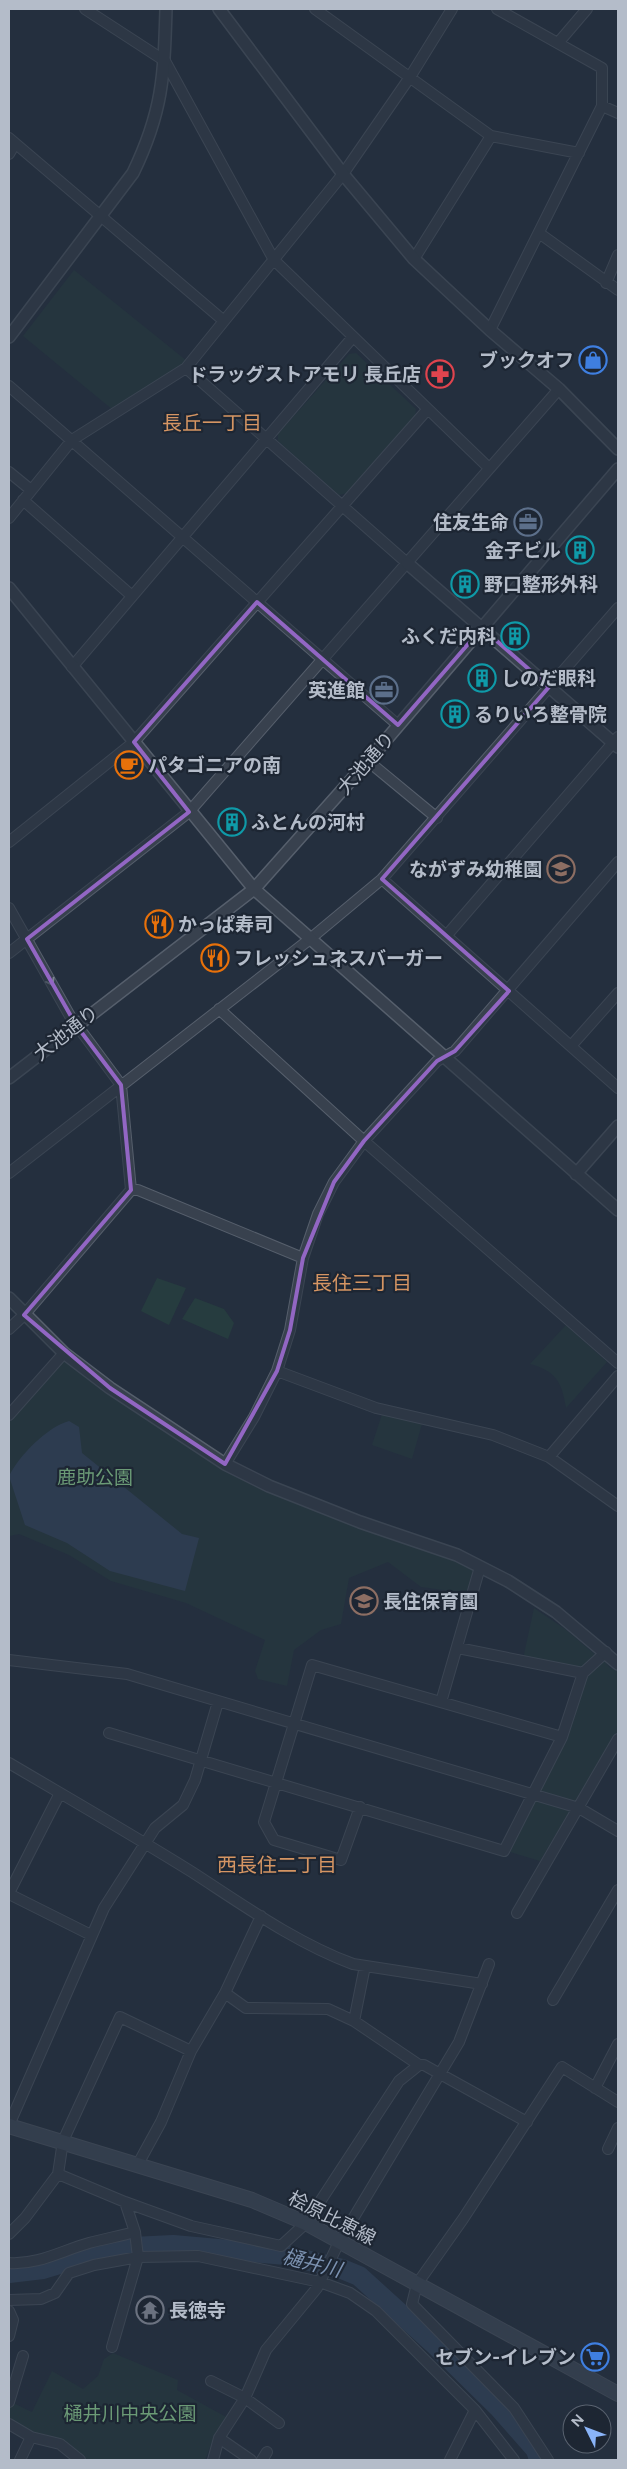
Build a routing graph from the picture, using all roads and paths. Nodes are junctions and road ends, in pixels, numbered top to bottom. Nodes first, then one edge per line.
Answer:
1 (85, 9) edge
2 (166, 9) edge
3 (219, 9) edge
4 (315, 9) edge
5 (452, 9) edge
6 (497, 9) edge
7 (587, 9) edge
8 (558, 43) junction
9 (165, 61) junction
10 (410, 77) junction
11 (602, 106) junction
12 (618, 113) edge
13 (491, 136) junction
14 (12, 141) edge
15 (579, 153) junction
16 (9, 154) edge
17 (343, 174) junction
18 (101, 217) junction
19 (539, 233) junction
20 (618, 256) edge
21 (414, 259) junction
22 (274, 260) junction
23 (606, 283) junction
24 (618, 290) edge
25 (224, 321) junction
26 (490, 330) junction
27 (9, 336) edge
28 (353, 337) junction
29 (186, 368) junction
30 (9, 386) edge
31 (559, 389) junction
32 (427, 410) junction
33 (267, 439) junction
34 (72, 440) junction
35 (618, 449) edge
36 (489, 468) junction
37 (618, 468) edge
38 (9, 472) edge
39 (31, 490) junction
40 (23, 500) junction
41 (342, 506) junction
42 (9, 518) edge
43 (183, 538) junction
44 (406, 563) junction
45 (9, 588) edge
46 (132, 596) junction
47 (257, 602) junction
48 (618, 608) edge
49 (482, 628) junction
50 (323, 659) junction
51 (72, 667) junction
52 (549, 687) junction
53 (398, 725) junction
54 (134, 742) junction
55 (617, 742) edge
56 (368, 761) junction
57 (190, 812) junction
58 (437, 818) junction
59 (9, 842) edge
60 (618, 862) edge
61 (382, 879) junction
62 (254, 888) junction
63 (9, 908) edge
64 (447, 935) junction
65 (27, 939) junction
66 (310, 939) junction
67 (9, 953) edge
68 (509, 991) junction
69 (618, 993) edge
70 (219, 1009) junction
71 (76, 1025) junction
72 (571, 1046) junction
73 (446, 1057) junction
74 (9, 1078) edge
75 (121, 1085) junction
76 (618, 1088) edge
77 (618, 1126) edge
78 (364, 1141) junction
79 (9, 1173) edge
80 (576, 1174) junction
81 (131, 1190) junction
82 (618, 1210) edge
83 (303, 1258) junction
84 (9, 1298) edge
85 (24, 1315) junction
86 (9, 1329) edge
87 (64, 1352) junction
88 (618, 1363) edge
89 (277, 1371) junction
90 (618, 1376) edge
91 (9, 1415) edge
92 (549, 1457) junction
93 (224, 1464) junction
94 (618, 1506) edge
95 (480, 1567) junction
96 (458, 1648) junction
97 (606, 1652) junction
98 (9, 1660) edge
99 (617, 1662) edge
100 (583, 1673) junction
101 (218, 1702) junction
102 (442, 1702) junction
103 (294, 1724) junction
104 (109, 1733) dead end
105 (562, 1737) junction
106 (618, 1739) edge
107 (200, 1760) junction
108 (9, 1763) edge
109 (275, 1782) junction
110 (60, 1793) junction
111 (532, 1794) junction
112 (360, 1808) junction
113 (579, 1808) junction
114 (618, 1831) edge
115 (144, 1843) junction
116 (618, 1890) edge
117 (9, 1894) edge
118 (517, 1914) dead end
119 (261, 1916) junction
120 (91, 1935) junction
121 (489, 1964) dead end
122 (365, 1966) junction
123 (482, 1984) junction
124 (225, 1993) junction
125 (553, 2000) dead end
126 (354, 2021) junction
127 (618, 2044) edge
128 (191, 2051) junction
129 (419, 2065) junction
130 (440, 2074) junction
131 (595, 2088) junction
132 (618, 2102) edge
133 (527, 2122) junction
134 (9, 2126) edge
135 (618, 2128) edge
136 (63, 2141) junction
137 (608, 2149) dead end
138 (138, 2164) junction
139 (58, 2174) junction
140 (125, 2202) junction
141 (306, 2223) junction
142 (9, 2234) edge
143 (135, 2234) junction
144 (339, 2242) junction
145 (138, 2257) junction
146 (9, 2263) edge
147 (320, 2282) junction
148 (417, 2284) junction
149 (9, 2300) edge
150 (9, 2311) edge
151 (9, 2336) edge
152 (112, 2348) dead end
153 (23, 2356) dead end
154 (12, 2379) edge
155 (211, 2382) dead end
156 (618, 2394) edge
157 (245, 2398) junction
158 (9, 2402) edge
159 (475, 2410) junction
160 (279, 2423) dead end
161 (9, 2424) edge
162 (31, 2436) junction
163 (219, 2438) junction
164 (20, 2460) edge
165 (80, 2460) edge
166 (213, 2460) edge
167 (251, 2460) edge
168 (450, 2460) edge
169 (514, 2460) edge
170 (548, 2460) edge

1 - 9 street
2 - 9 street
3 - 17 street
4 - 10 street
5 - 10 street
6 - 8 street
7 - 8 street
8 - 11 street
9 - 18 street
9 - 22 street
10 - 13 street
10 - 17 street
11 - 12 street
11 - 15 street
13 - 15 street
13 - 21 street
14 - 16 street
14 - 18 street
15 - 19 street
17 - 21 street
17 - 22 street
18 - 25 street
18 - 27 street
19 - 23 street
19 - 26 street
20 - 23 street
21 - 26 street
22 - 25 street
22 - 28 street
23 - 24 street
25 - 29 street
26 - 31 street
28 - 32 street
28 - 33 street
29 - 33 street
29 - 34 street
30 - 34 street
31 - 35 street
31 - 36 street
32 - 36 street
32 - 41 street
33 - 41 street
33 - 43 street
34 - 39 street
34 - 43 street
36 - 44 street
37 - 49 street, 大池通り
38 - 39 street
39 - 40 street
40 - 42 street
40 - 46 street
41 - 44 street
41 - 47 street
43 - 46 street
43 - 47 street
44 - 49 street
44 - 50 street
45 - 51 street
46 - 51 street
47 - 50 street
47 - 54 street
48 - 52 street
49 - 52 street
49 - 53 street, 大池通り
50 - 53 street
50 - 57 street
51 - 54 street
52 - 55 street
52 - 58 street
53 - 56 street, 大池通り
54 - 57 street
54 - 59 street
55 - 64 street
56 - 58 street
56 - 62 street, 大池通り
57 - 62 street
57 - 65 street
58 - 61 street
60 - 68 street
61 - 64 street
61 - 66 street
62 - 66 street
62 - 71 street, 大池通り
63 - 65 street
64 - 68 street
65 - 67 street
65 -> 71 street
66 - 70 street
66 - 73 street
68 - 72 street
68 - 73 street
69 - 72 street
70 - 75 street
70 - 78 street
71 - 74 street, 大池通り
71 - 75 street
72 - 76 street
73 - 78 street
73 - 80 street
75 - 79 street
75 - 81 street
77 - 80 street
78 - 83 street
78 - 88 street
80 - 82 street
81 - 83 street
81 - 85 street
83 - 89 street
84 - 85 street
85 - 86 street
85 - 87 street
87 - 91 street
87 - 93 street
89 - 92 street
89 - 93 street
90 - 92 street
92 - 94 street
93 - 95 street
95 - 96 street
95 - 97 street
96 - 100 street
96 - 102 street
97 - 99 street
97 - 100 street
98 - 101 street
100 - 105 street
101 - 103 street
101 - 107 street
102 - 103 street
102 - 105 street
103 - 109 street
103 - 111 street
104 - 107 street
105 - 111 street
106 - 113 street
107 - 109 street
107 - 115 street
108 - 110 street
109 - 112 street
109 - 112 street
110 - 115 street
110 - 117 street
111 - 112 street
111 - 113 street
113 - 114 street
113 - 118 street
115 - 119 street
115 - 120 street
116 - 125 street
117 - 120 street
119 - 122 street
119 - 124 street
120 - 134 street
121 - 123 street
122 - 123 street
122 - 126 street
123 - 130 street
124 - 126 street
124 - 128 street
126 - 129 street
127 - 131 street
128 - 136 street
128 - 138 street
129 - 130 street
129 - 141 street
130 - 133 street
130 - 144 street
131 - 132 street
131 - 133 street
133 - 148 street
134 - 136 main road, 桧原比恵線
135 - 137 street
136 - 138 main road, 桧原比恵線
136 - 139 street
138 - 141 main road, 桧原比恵線
139 - 140 street
139 - 142 street
140 - 141 street
140 - 143 street
141 - 144 main road, 桧原比恵線
143 - 145 street
143 - 146 street
144 - 147 street
144 - 148 main road, 桧原比恵線
145 - 147 street
145 - 149 street
145 - 152 street
147 - 157 street
147 - 159 street
148 - 156 main road, 桧原比恵線
148 - 170 street
150 - 151 street
153 - 154 street
154 - 158 street
155 - 157 street
157 - 160 street
157 - 163 street
159 - 168 street
159 - 169 street
161 - 162 street
162 - 164 street
162 - 165 street
163 - 166 street
163 - 167 street

